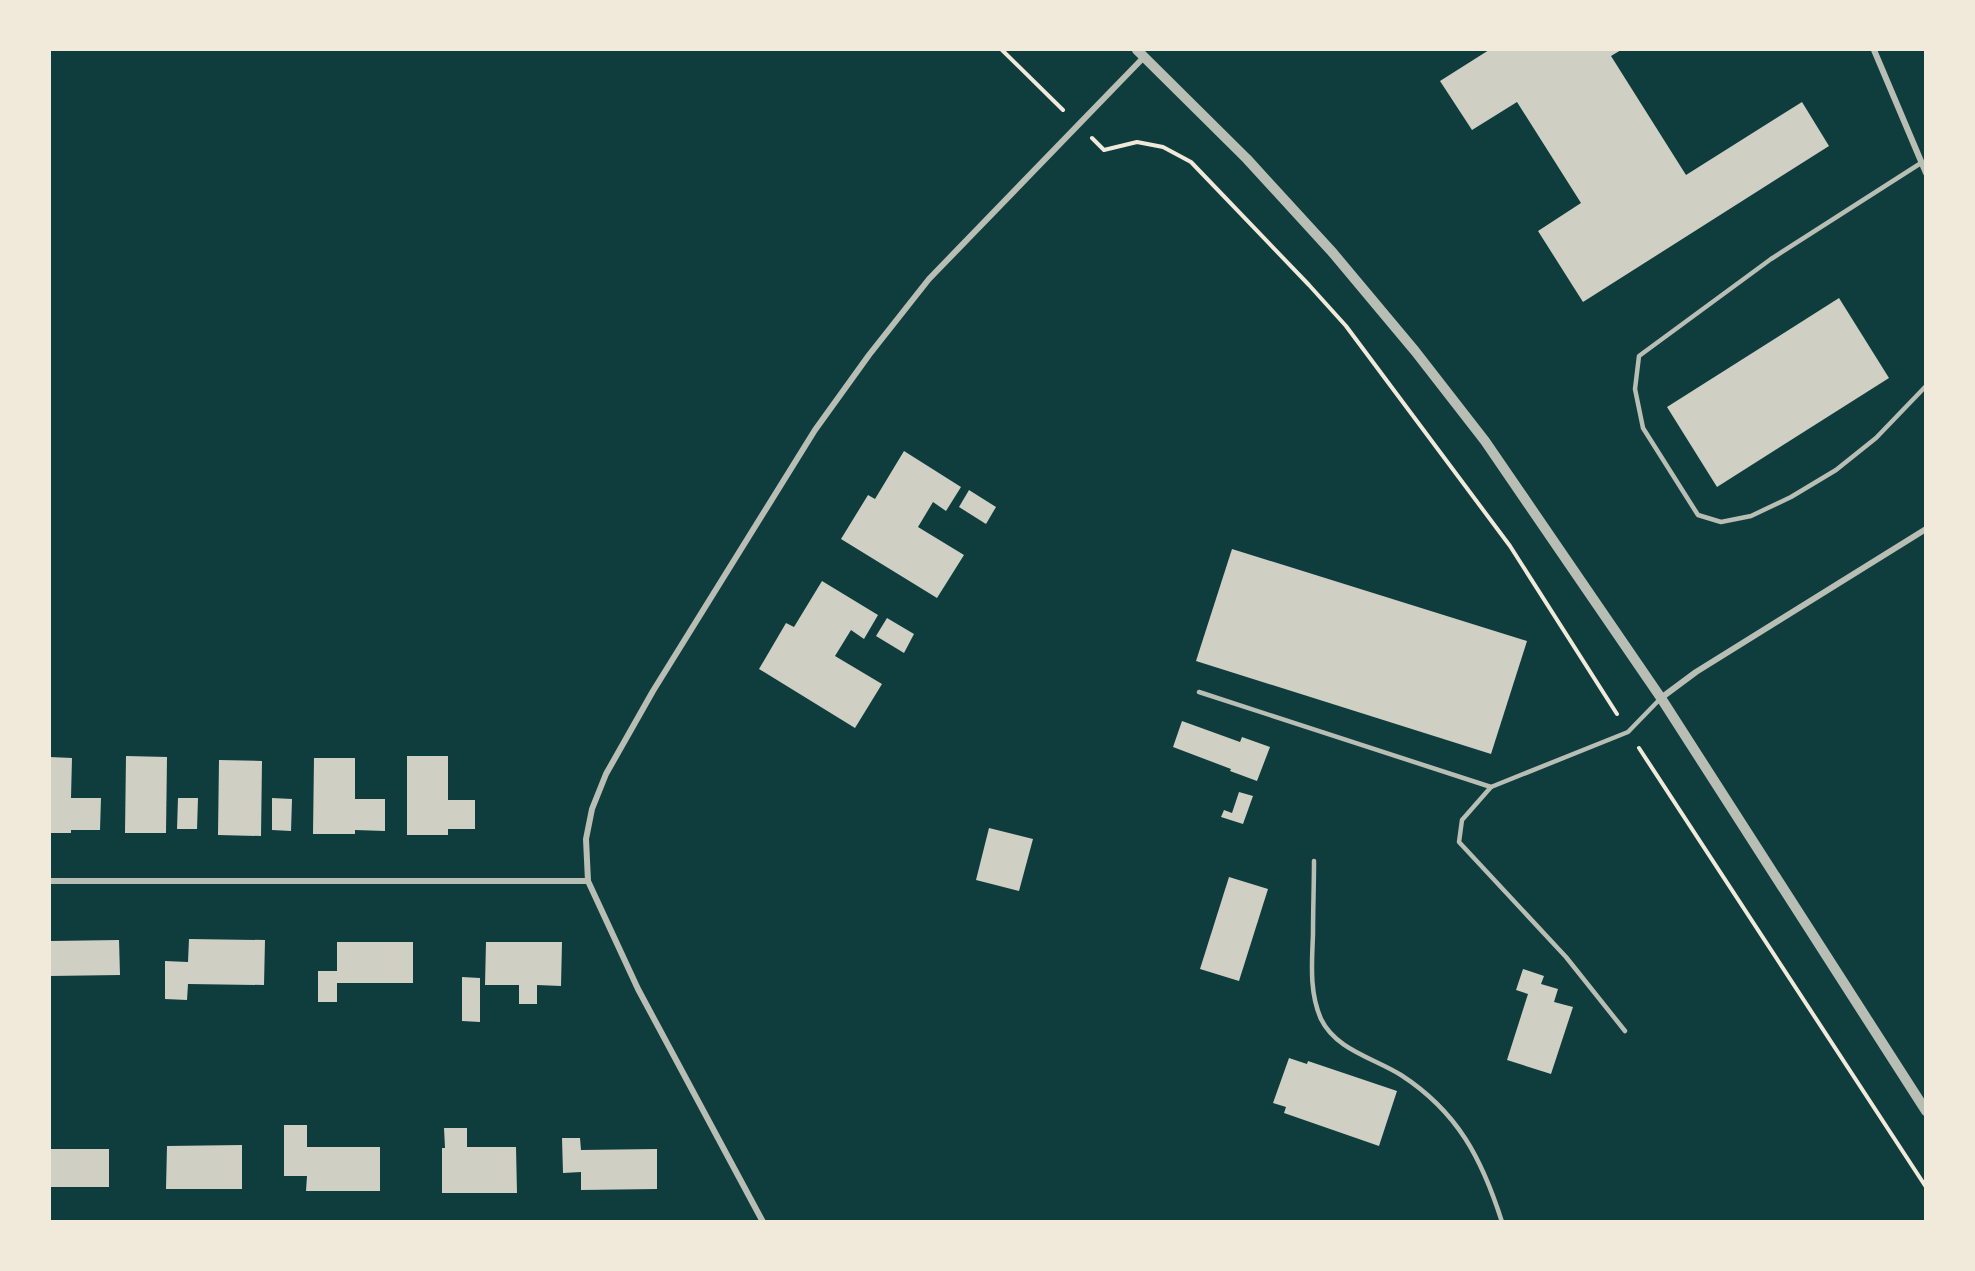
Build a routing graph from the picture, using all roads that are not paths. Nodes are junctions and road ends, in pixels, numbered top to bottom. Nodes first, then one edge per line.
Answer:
1 (1874, 50) edge
2 (1141, 53) edge
3 (1921, 163) junction
4 (1926, 173) edge
5 (1926, 387) edge
6 (1926, 529) edge
7 (1199, 692) dead end
8 (1661, 698) junction
9 (1491, 787) junction
10 (1314, 861) dead end
11 (50, 881) edge
12 (588, 881) junction
13 (1624, 1031) dead end
14 (1926, 1111) edge
15 (763, 1221) edge
16 (1502, 1221) edge

1 - 3 street
2 - 8 street
2 - 12 street
3 - 4 street
3 - 5 lane
6 - 8 street
7 - 9 lane
8 - 9 lane
8 - 14 street
9 - 13 lane
10 - 16 lane
11 - 12 street
12 - 15 street

